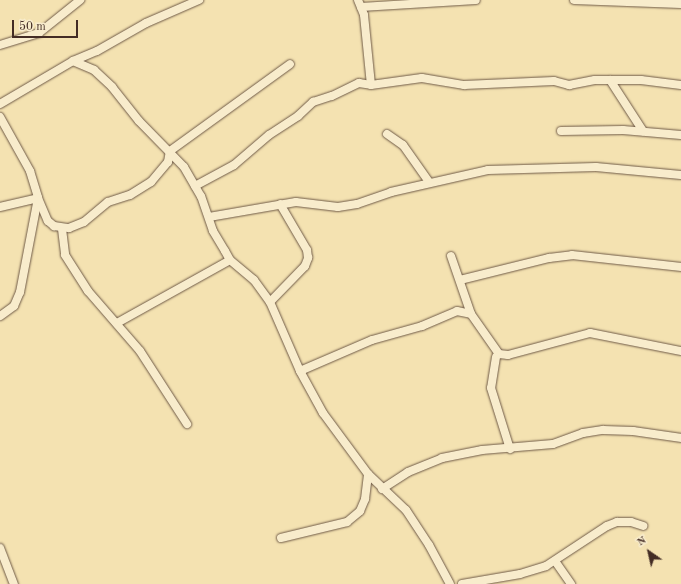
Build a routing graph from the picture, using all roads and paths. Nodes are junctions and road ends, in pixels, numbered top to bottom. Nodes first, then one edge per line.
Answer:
1 (80, 0) edge
2 (199, 0) edge
3 (476, 0) edge
4 (574, 0) edge
5 (359, 4) edge
6 (681, 4) edge
7 (0, 45) edge
8 (73, 61) junction
9 (290, 64) dead end
10 (610, 80) junction
11 (371, 85) junction
12 (681, 85) edge
13 (0, 104) edge
14 (0, 117) edge
15 (2, 126) edge
16 (561, 131) dead end
17 (643, 132) junction
18 (387, 134) dead end
19 (681, 135) edge
20 (170, 151) junction
21 (681, 175) edge
22 (429, 182) junction
23 (195, 186) junction
24 (38, 198) junction
25 (280, 204) junction
26 (0, 207) edge
27 (209, 217) junction
28 (62, 229) junction
29 (451, 256) dead end
30 (230, 260) junction
31 (681, 267) edge
32 (460, 280) junction
33 (270, 302) junction
34 (472, 314) junction
35 (0, 316) edge
36 (117, 323) junction
37 (681, 351) edge
38 (496, 357) dead end
39 (300, 370) junction
40 (187, 424) dead end
41 (681, 438) edge
42 (510, 449) junction
43 (368, 474) junction
44 (382, 489) junction
45 (643, 526) dead end
46 (281, 538) dead end
47 (0, 548) edge
48 (555, 561) junction
49 (14, 584) edge
50 (450, 584) edge
51 (462, 584) edge
52 (571, 584) edge

1 - 7 street
2 - 8 street
3 - 5 street
4 - 6 street
5 - 11 street
8 - 13 street
8 - 20 street
9 - 20 street
10 - 11 street
10 - 12 street
10 - 17 street
11 - 23 street
14 - 15 street
15 - 24 street
16 - 17 street
17 - 19 street
18 - 22 street
20 - 23 street
20 - 28 street
21 - 22 street
22 - 25 street
23 - 27 street
24 - 26 street
24 - 28 street
24 - 35 street
25 - 27 street
25 - 33 street
27 - 30 street
28 - 36 street
29 - 32 street
30 - 33 street
30 - 36 street
31 - 32 street
32 - 34 street
33 - 39 street
34 - 37 street
34 - 39 street
36 - 40 street
38 - 42 street
39 - 43 street
41 - 42 street
42 - 44 street
43 - 44 street
43 - 46 street
44 - 50 street
45 - 48 street
47 - 49 street
48 - 51 street
48 - 52 street

